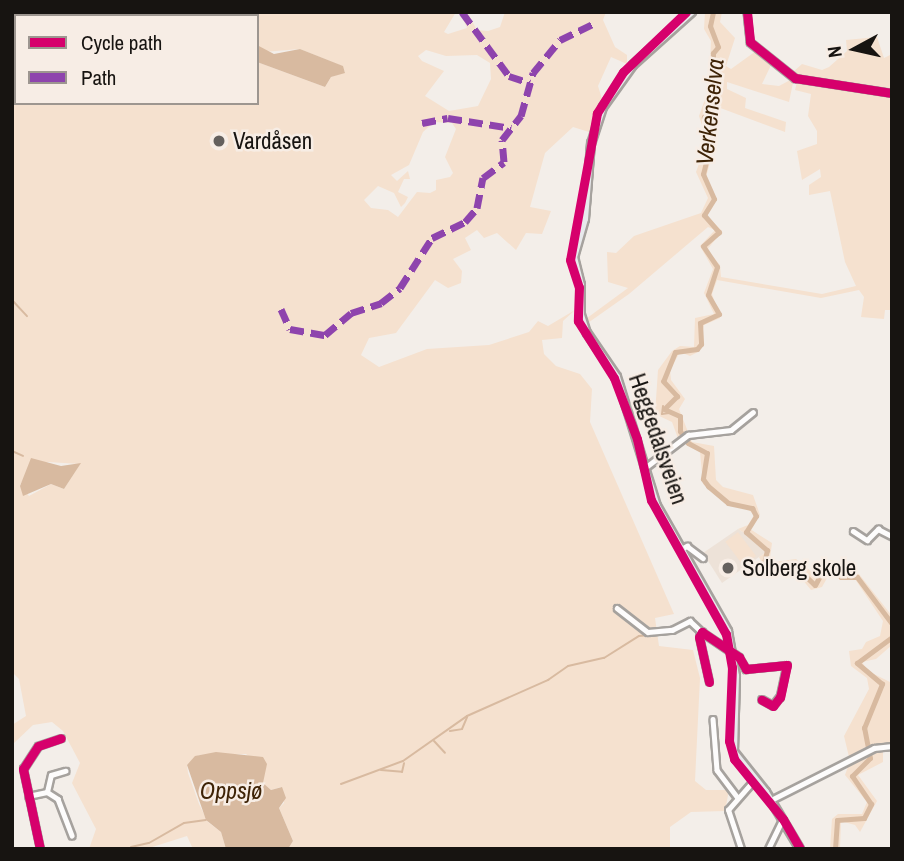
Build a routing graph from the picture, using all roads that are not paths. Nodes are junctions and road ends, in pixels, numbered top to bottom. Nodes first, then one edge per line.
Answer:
1 (692, 12) edge
2 (747, 12) edge
3 (892, 93) edge
4 (753, 412) dead end
5 (646, 467) junction
6 (853, 531) dead end
7 (892, 536) edge
8 (680, 549) junction
9 (703, 558) dead end
10 (617, 608) dead end
11 (702, 632) junction
12 (733, 654) junction
13 (709, 682) dead end
14 (762, 700) dead end
15 (713, 719) dead end
16 (61, 738) dead end
17 (892, 747) edge
18 (65, 771) dead end
19 (755, 779) junction
20 (47, 792) junction
21 (28, 796) junction
22 (737, 796) junction
23 (771, 800) junction
24 (783, 819) junction
25 (72, 835) dead end
26 (40, 849) edge
27 (741, 849) edge
28 (768, 849) edge
29 (800, 849) edge

1 - 5 main road, Heggedalsveien
2 - 3 street
4 - 5 street
5 - 8 main road, Heggedalsveien
6 - 7 street
8 - 9 street
8 - 12 main road, Heggedalsveien
10 - 11 street
11 - 12 street
11 - 13 street
12 - 14 street
12 - 19 main road, Heggedalsveien
15 - 22 street
16 - 21 street
17 - 23 street
18 - 20 street
19 - 22 street
19 - 23 main road, Heggedalsveien
20 - 21 street
20 - 25 street
21 - 26 street
22 - 27 street
23 - 24 main road, Heggedalsveien
24 - 28 street
24 - 29 main road, Heggedalsveien

